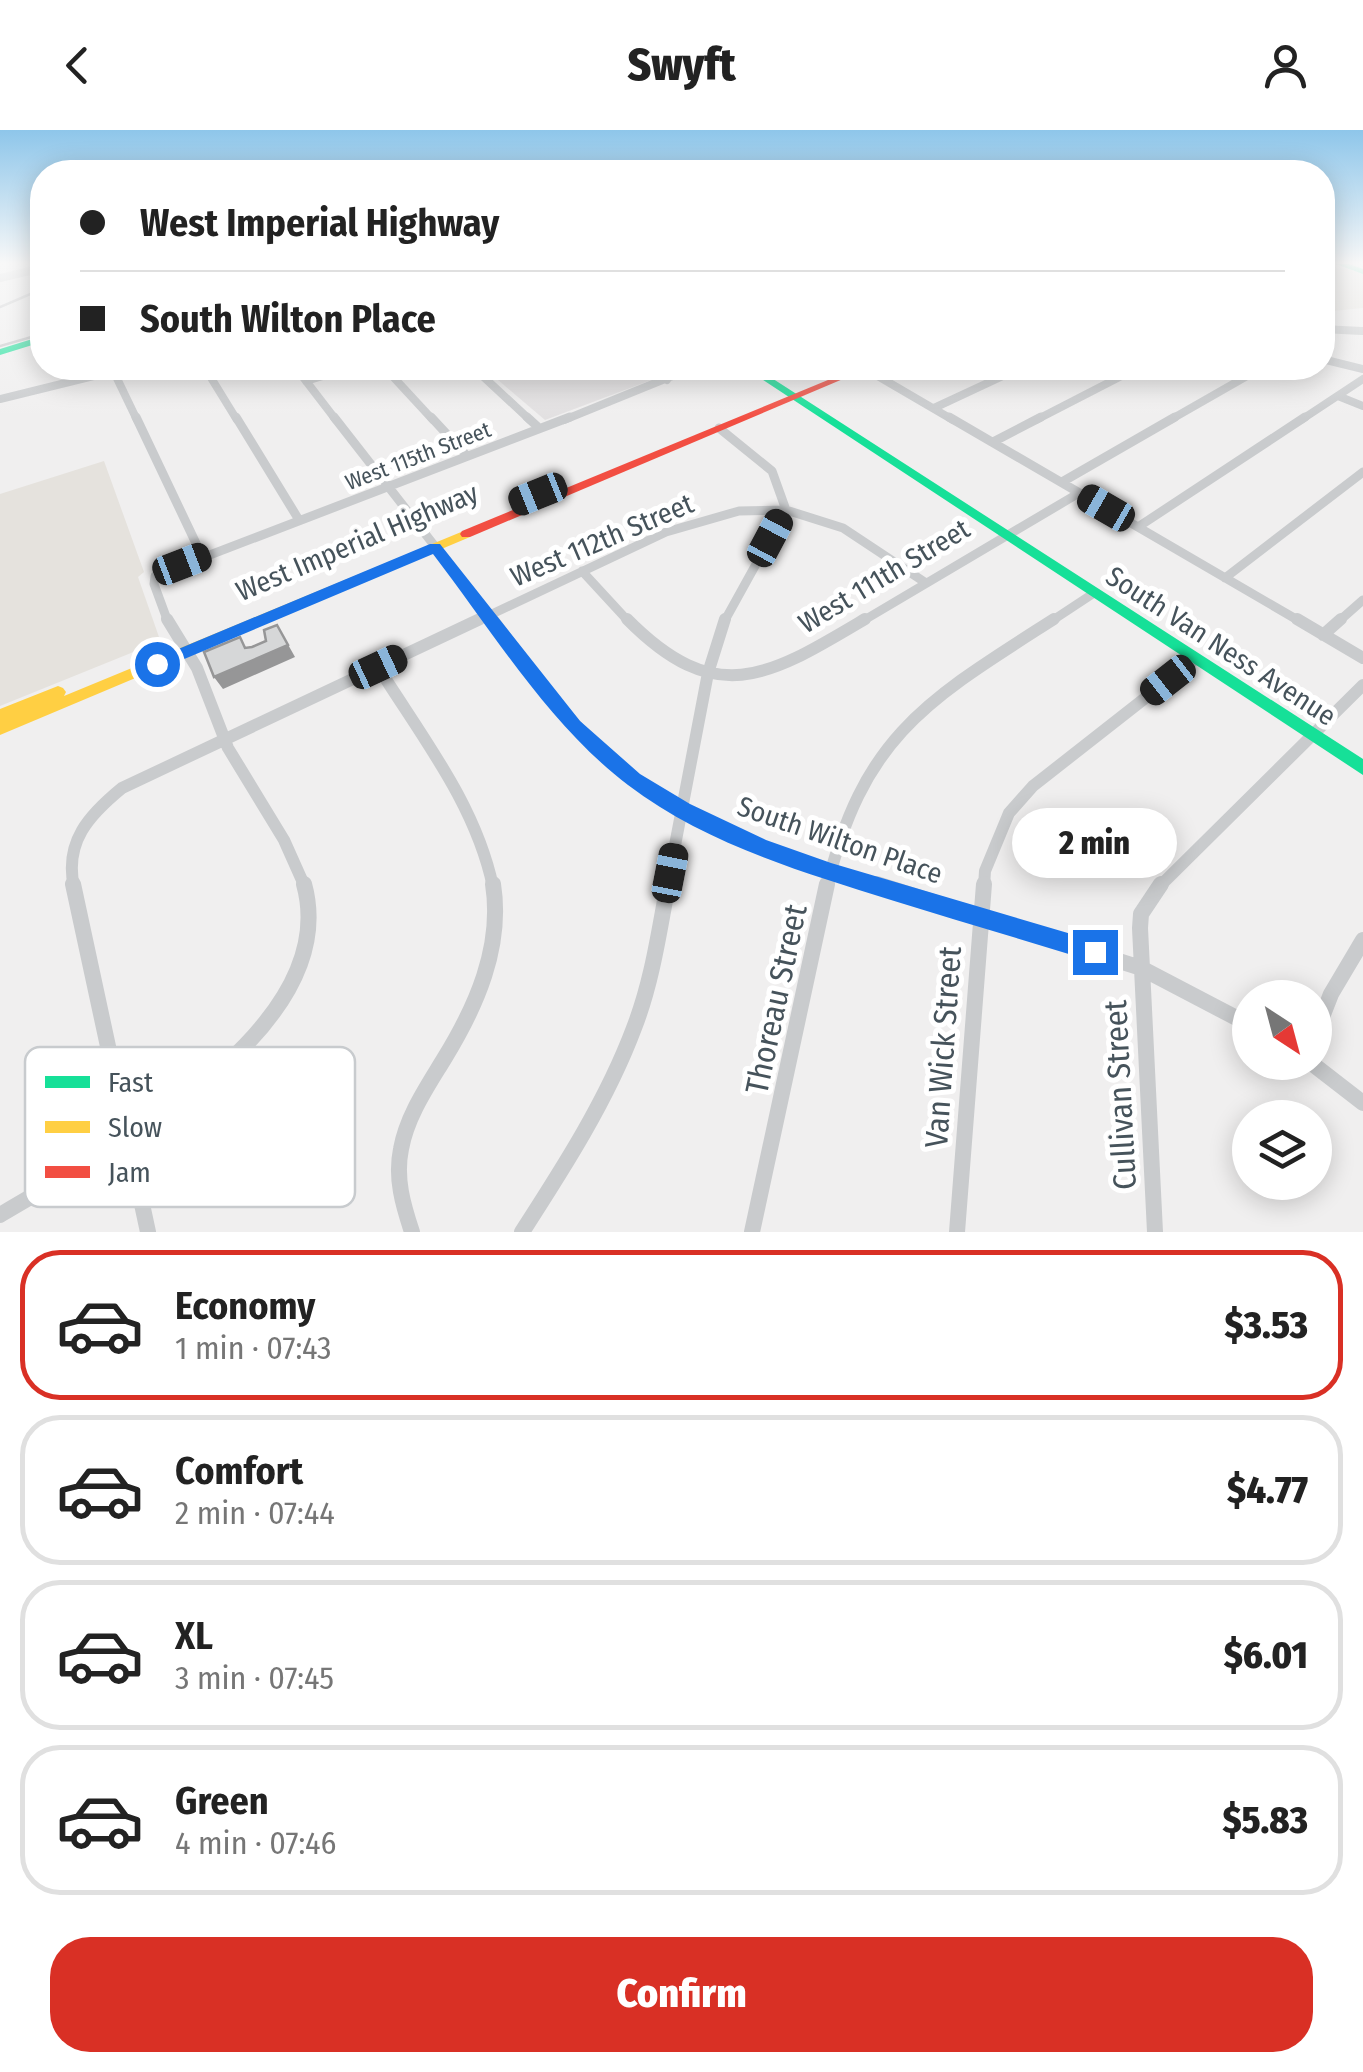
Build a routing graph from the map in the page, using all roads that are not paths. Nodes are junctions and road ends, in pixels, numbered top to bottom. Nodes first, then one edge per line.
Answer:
1 (30, 329) edge
2 (1335, 330) edge
3 (1363, 331) edge
4 (0, 338) edge
5 (30, 343) edge
6 (0, 352) edge
7 (1335, 363) edge
8 (1363, 369) edge
9 (71, 380) edge
10 (117, 380) edge
11 (212, 380) edge
12 (309, 380) edge
13 (396, 380) edge
14 (487, 380) edge
15 (667, 380) edge
16 (768, 380) edge
17 (819, 380) edge
18 (830, 380) edge
19 (885, 380) edge
20 (994, 380) edge
21 (1114, 380) edge
22 (1240, 380) edge
23 (1363, 380) edge
24 (306, 381) joint
25 (790, 394) junction
26 (1338, 396) junction
27 (0, 399) edge
28 (1363, 406) edge
29 (934, 408) junction
30 (539, 428) junction
31 (719, 428) junction
32 (993, 442) junction
33 (467, 456) junction
34 (1363, 472) edge
35 (1062, 482) junction
36 (388, 486) junction
37 (1078, 492) junction
38 (786, 510) junction
39 (299, 520) junction
40 (1138, 527) junction
41 (1006, 535) junction
42 (432, 543) junction
43 (202, 556) junction
44 (582, 571) junction
45 (1225, 578) junction
46 (926, 582) junction
47 (1094, 593) junction
48 (1363, 600) edge
49 (486, 616) junction
50 (1323, 634) junction
51 (183, 647) junction
52 (1195, 658) junction
53 (1363, 658) edge
54 (378, 667) junction
55 (708, 674) junction
56 (1363, 686) edge
57 (0, 716) edge
58 (0, 729) edge
59 (1311, 734) junction
60 (224, 738) junction
61 (1363, 768) edge
62 (683, 810) junction
63 (831, 872) junction
64 (981, 916) junction
65 (1363, 940) edge
66 (1141, 968) junction
67 (1332, 994) edge
68 (1232, 1016) edge
69 (109, 1047) edge
70 (245, 1047) edge
71 (1332, 1079) edge
72 (1363, 1102) edge
73 (25, 1199) edge
74 (143, 1207) edge
75 (0, 1215) edge
76 (148, 1232) edge
77 (412, 1232) edge
78 (522, 1232) edge
79 (752, 1232) edge
80 (956, 1232) edge
81 (1156, 1232) edge

1 - 4 main road
2 - 3 street
5 - 6 main road
7 - 8 street
9 - 27 street
10 - 43 street
11 - 39 street
12 - 24 street
13 - 33 street
14 - 30 street
15 - 30 street, West 115th Street
16 - 25 main road, South Van Ness Avenue
17 - 25 main road, West Imperial Highway
18 - 25 main road, West Imperial Highway
19 - 29 street
20 - 29 street
21 - 32 street
22 - 35 street
23 - 26 street
24 - 36 street, South Wilton Place
25 - 31 main road, West Imperial Highway
25 - 41 main road, South Van Ness Avenue
25 - 42 main road, West Imperial Highway
26 - 28 street
26 - 40 street
29 - 32 street
30 - 33 street, West 115th Street
31 - 38 street
31 - 42 main road, West Imperial Highway
32 - 35 street
33 - 36 street, West 115th Street
34 - 45 street
35 - 37 street
36 - 39 street, West 115th Street
36 - 42 street, South Wilton Place
37 - 40 street
37 - 41 street, West 111th Street
38 - 44 street, West 112th Street
38 - 46 street, West 112th Street
38 - 55 street
39 - 43 street, West 115th Street
40 - 45 street
41 - 46 street, West 111th Street
41 - 47 main road, South Van Ness Avenue
42 - 49 street, South Wilton Place
42 - 51 main road, West Imperial Highway
43 - 51 street, West 115th Street
44 - 49 street, West 112th Street
44 - 55 street
45 - 50 street
46 - 55 street, West 111th Street
47 - 52 main road, South Van Ness Avenue
47 - 63 street, Thoreau Street
48 - 50 street
49 - 54 street, West 112th Street
49 - 62 street, South Wilton Place
50 - 53 street
51 - 57 main road, West Imperial Highway
51 - 58 main road, West Imperial Highway
51 - 60 street
52 - 59 main road, South Van Ness Avenue
52 - 64 street, Van Wick Street
54 - 60 street, West 112th Street
54 - 77 street
55 - 62 street
56 - 59 street, Cullivan Street
59 - 61 main road, South Van Ness Avenue
59 - 66 street, Cullivan Street
60 - 69 street, West 112th Street
60 - 70 street
62 - 63 street, South Wilton Place
62 - 78 street
63 - 64 street, South Wilton Place
63 - 79 street, Thoreau Street
64 - 66 street, South Wilton Place
64 - 80 street, Van Wick Street
65 - 67 street
66 - 68 street, South Wilton Place
66 - 81 street, Cullivan Street
71 - 72 street
73 - 75 street
74 - 76 street

